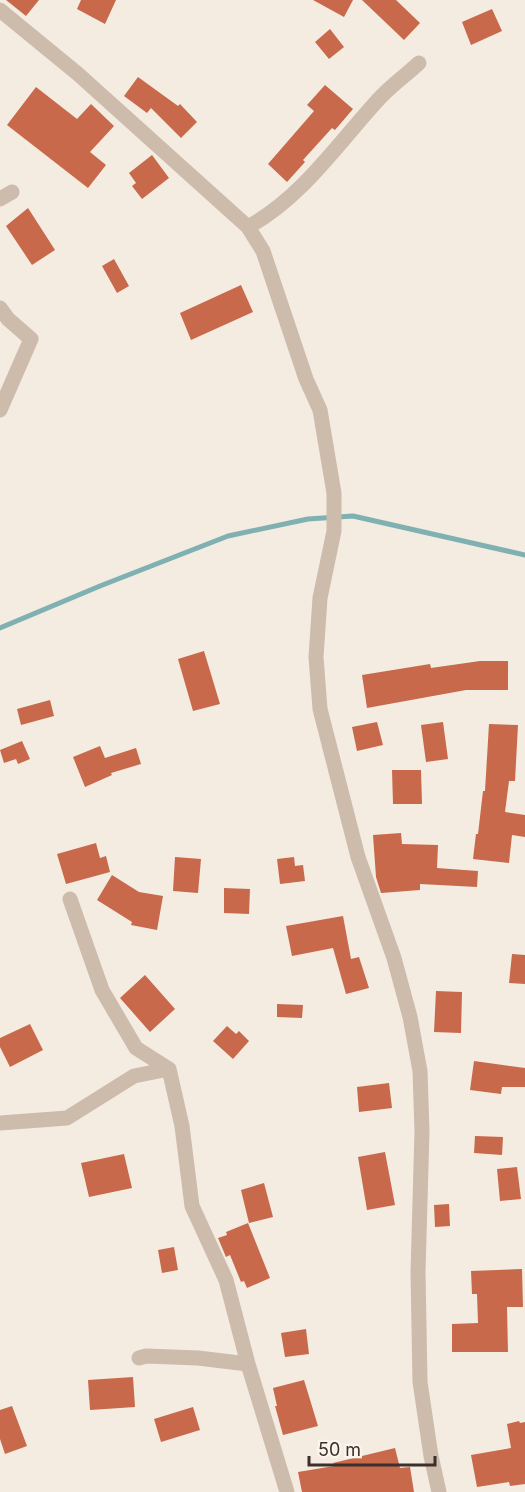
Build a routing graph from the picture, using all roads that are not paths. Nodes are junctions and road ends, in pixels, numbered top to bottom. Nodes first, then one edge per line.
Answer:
1 (0, 10) edge
2 (419, 63) dead end
3 (248, 227) junction
4 (0, 308) edge
5 (0, 410) edge
6 (70, 899) dead end
7 (170, 1070) junction
8 (0, 1123) edge
9 (139, 1358) dead end
10 (248, 1364) junction
11 (287, 1492) edge
12 (439, 1492) edge

1 - 3 street
2 - 3 street
3 - 12 street
4 - 5 street
6 - 7 street
7 - 8 street
7 - 10 street
9 - 10 street
10 - 11 street

